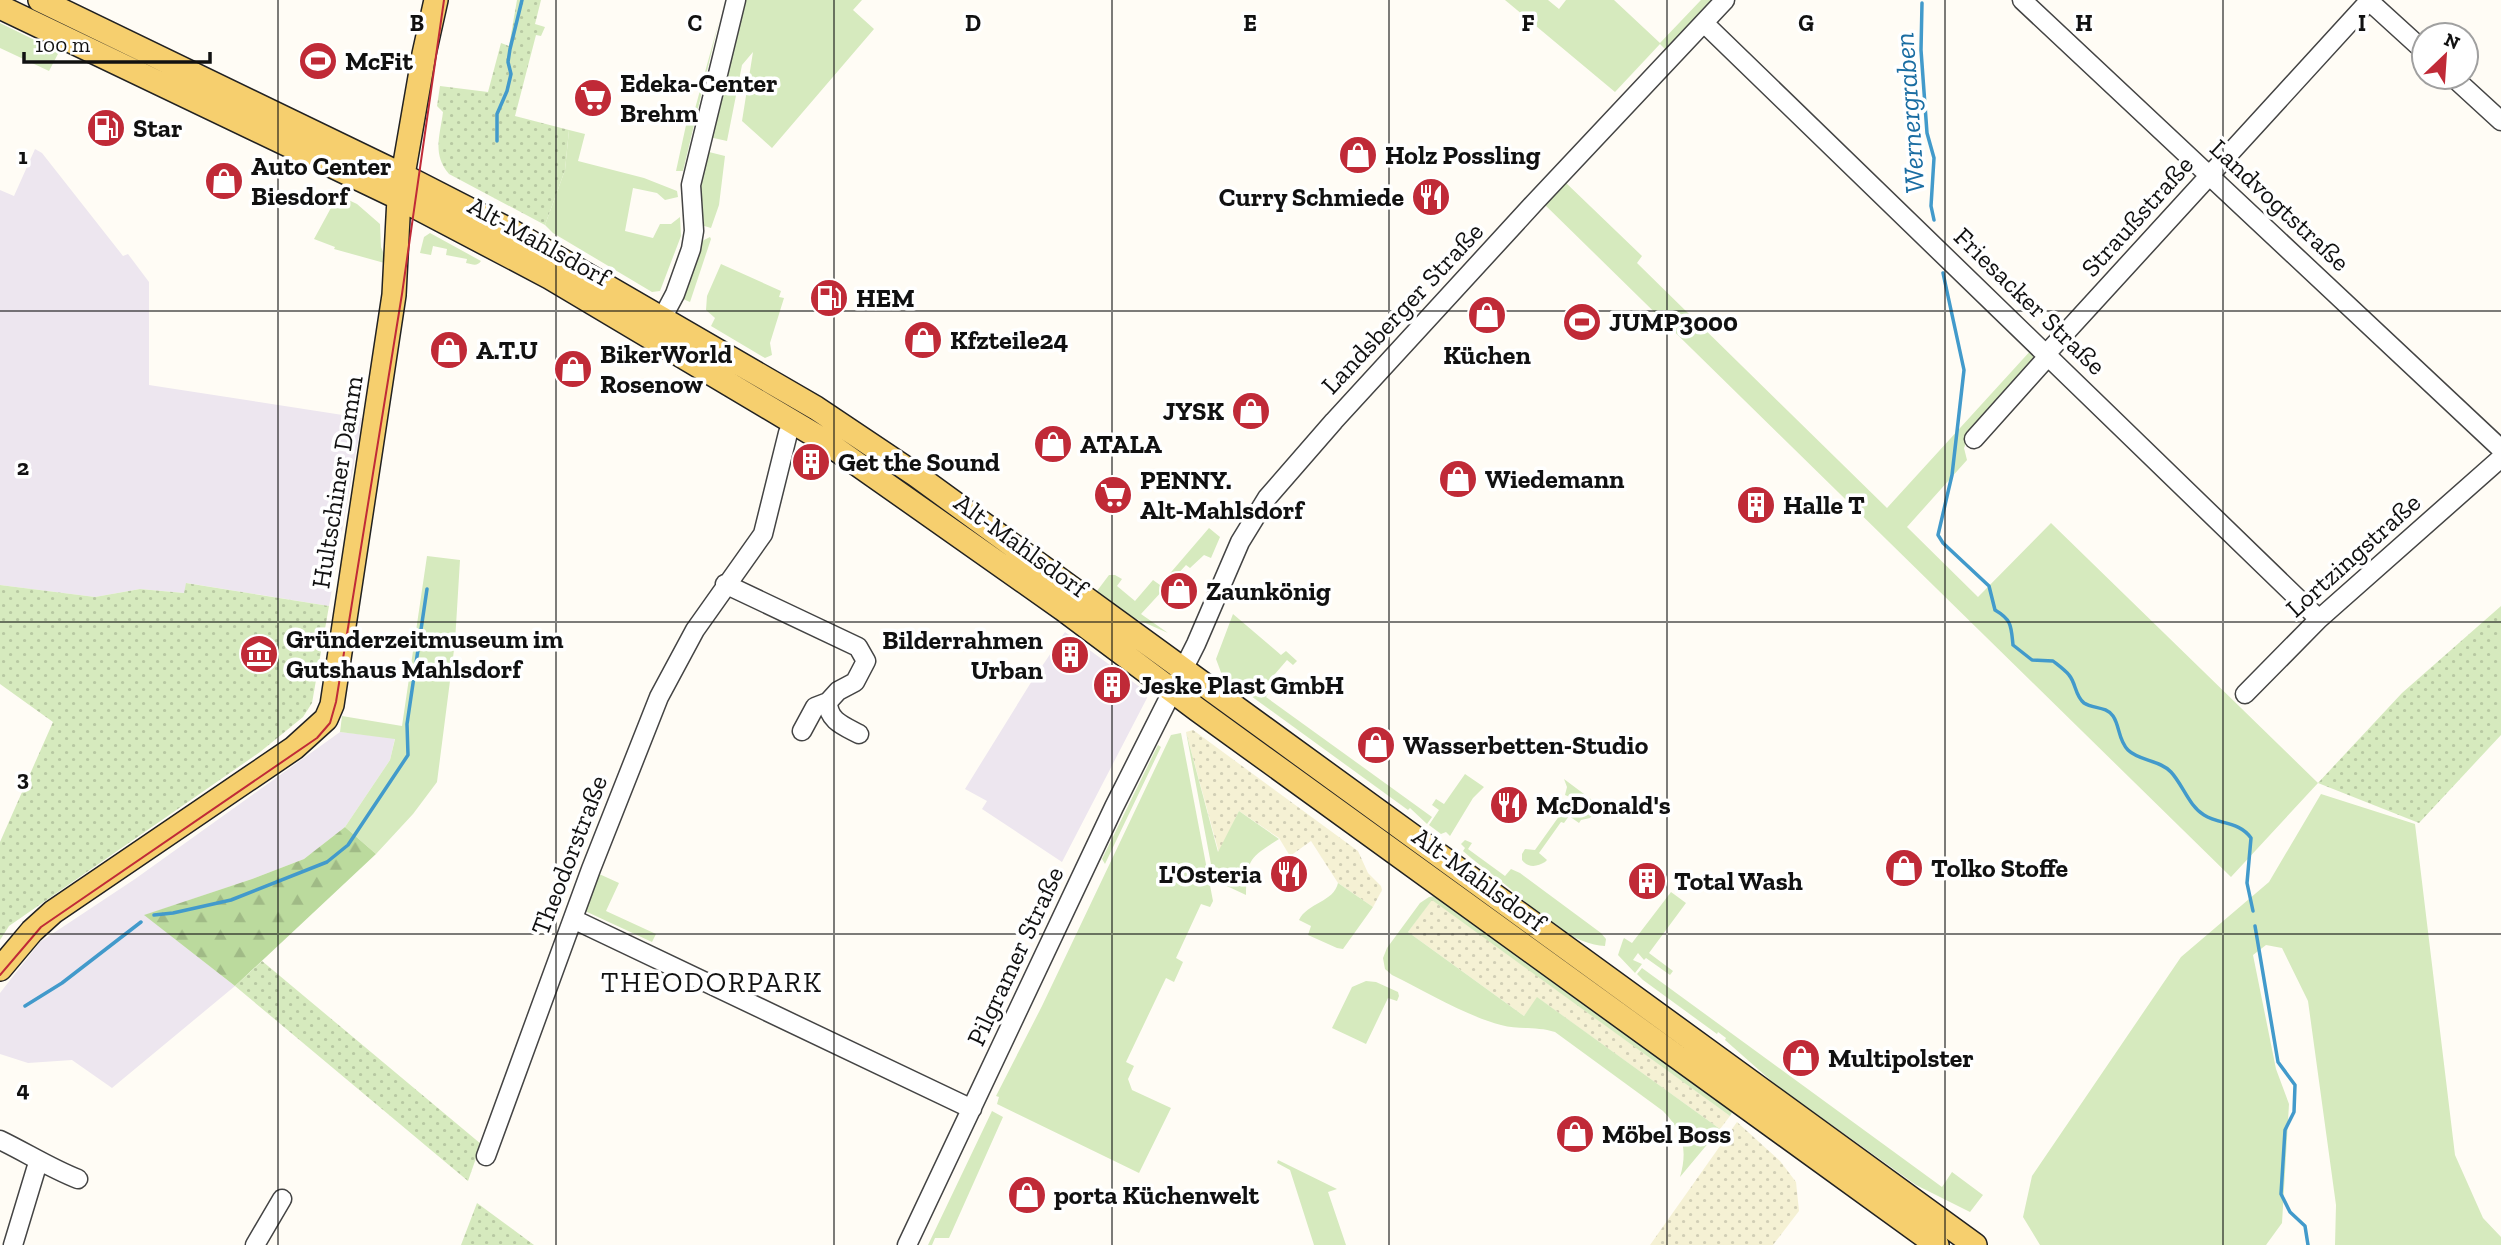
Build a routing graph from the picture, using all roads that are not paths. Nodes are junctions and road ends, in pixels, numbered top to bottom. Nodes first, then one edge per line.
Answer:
1 (40, 0) edge
2 (436, 0) edge
3 (736, 0) edge
4 (1726, 0) edge
5 (2022, 0) edge
6 (2369, 0) edge
7 (0, 7) edge
8 (1704, 23) junction
9 (2410, 38) edge
10 (2468, 91) edge
11 (2501, 121) edge
12 (2210, 176) junction
13 (401, 186) junction
14 (657, 329) junction
15 (2047, 354) junction
16 (794, 422) junction
17 (1974, 439) dead end
18 (2501, 449) edge
19 (2501, 458) edge
20 (725, 584) junction
21 (2319, 619) junction
22 (1177, 680) junction
23 (2245, 694) dead end
24 (828, 702) junction
25 (802, 731) dead end
26 (859, 734) dead end
27 (573, 919) junction
28 (0, 969) edge
29 (972, 1109) junction
30 (0, 1140) edge
31 (486, 1156) dead end
32 (41, 1163) junction
33 (78, 1180) dead end
34 (282, 1199) dead end
35 (1946, 1237) edge
36 (13, 1245) edge
37 (255, 1245) edge
38 (906, 1245) edge
39 (1975, 1245) edge

1 - 13 main road, Alt-Mahlsdorf
2 - 13 main road, Hultschiner Damm
3 - 14 street
4 - 8 street, Landsberger Straße
5 - 12 street, Landvogtstraße
6 - 9 street
6 - 12 street, Straußstraße
7 - 13 main road, Alt-Mahlsdorf
8 - 15 street, Friesacker Straße
8 - 22 street, Landsberger Straße
10 - 11 street
12 - 15 street, Straußstraße
12 - 18 street, Landvogtstraße
13 - 14 main road, Alt-Mahlsdorf
13 - 28 main road, Hultschiner Damm
14 - 16 main road, Alt-Mahlsdorf
14 - 22 main road, Alt-Mahlsdorf
15 - 17 street, Straußstraße
15 - 21 street, Friesacker Straße
16 - 20 street, Theodorstraße
16 - 22 main road, Alt-Mahlsdorf
19 - 21 street, Lortzingstraße
20 - 24 street
20 - 27 street, Theodorstraße
21 - 23 street, Lortzingstraße
22 - 29 street, Pilgramer Straße
22 - 35 main road, Alt-Mahlsdorf
24 - 25 street
24 - 26 street
27 - 29 street
27 - 31 street, Theodorstraße
29 - 38 street, Pilgramer Straße
30 - 32 street
32 - 33 street
32 - 36 street
34 - 37 street
35 - 39 main road, Alt-Mahlsdorf

